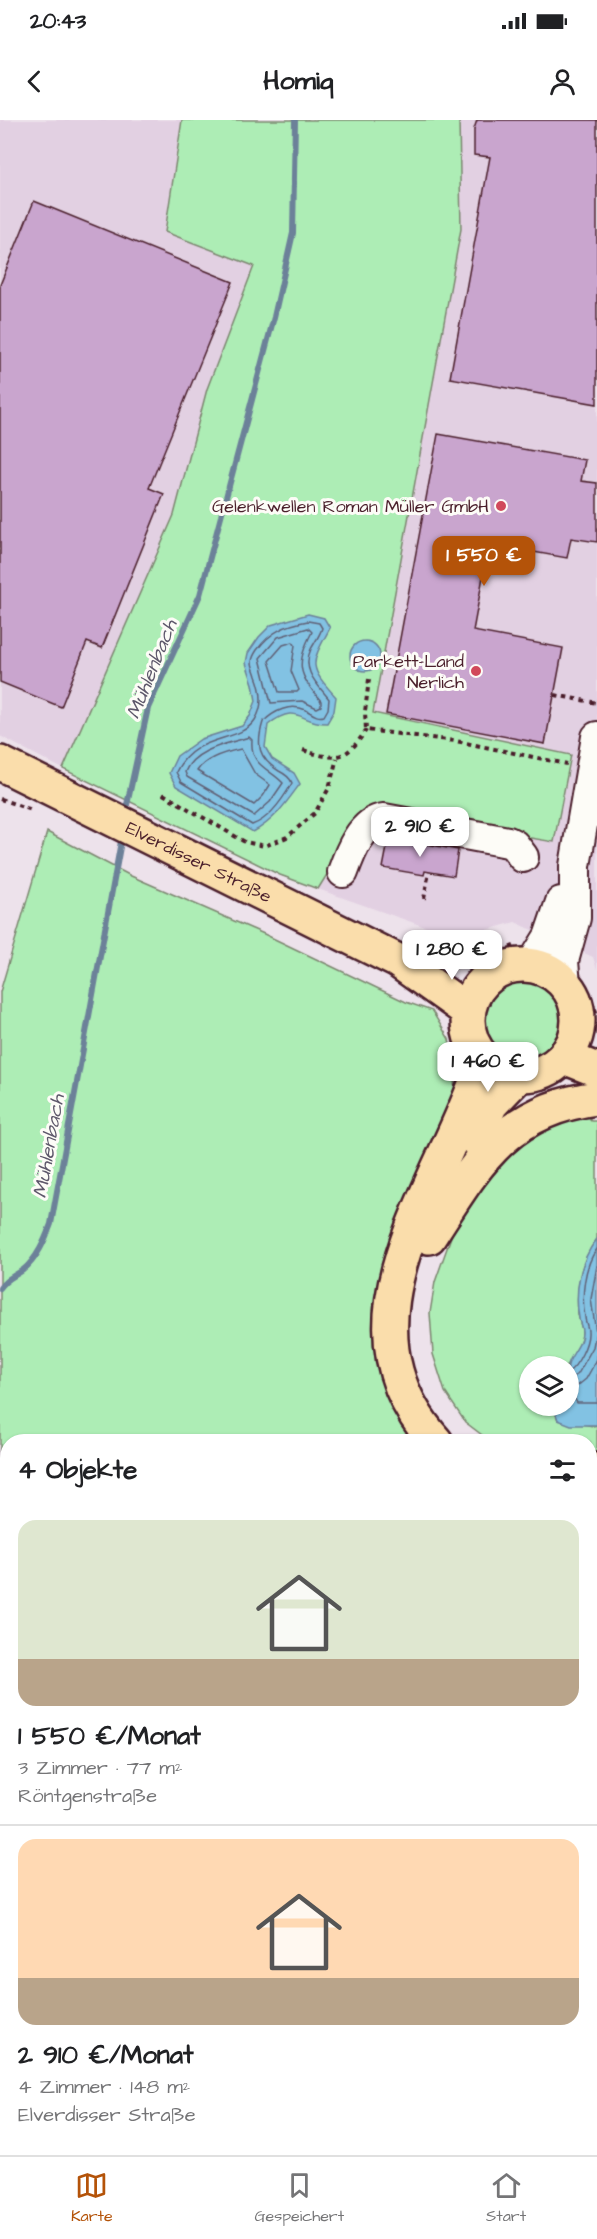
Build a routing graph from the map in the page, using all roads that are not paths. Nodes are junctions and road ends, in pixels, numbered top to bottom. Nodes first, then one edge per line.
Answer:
1 (595, 750) edge
2 (0, 763) edge
3 (523, 857) dead end
4 (586, 868) edge
5 (344, 872) dead end
6 (398, 961) junction
7 (531, 966) junction
8 (486, 978) junction
9 (565, 985) junction
10 (468, 1011) junction
11 (579, 1043) edge
12 (474, 1047) junction
13 (597, 1070) edge
14 (518, 1076) junction
15 (597, 1098) edge
16 (429, 1237) junction
17 (430, 1434) edge
18 (450, 1434) edge

1 - 4 street
2 - 6 main road, Elverdisser Straße
3 - 5 street
4 - 7 street
4 - 9 street
6 - 8 main road, Elverdisser Straße
6 - 10 main road, Elverdisser Straße
7 - 8 main road
7 - 9 main road
8 - 10 main road
9 - 11 main road
10 - 12 main road
11 - 13 main road
11 - 14 main road
12 - 14 main road
12 - 17 main road
14 - 16 main road
15 - 16 main road
16 - 18 main road

